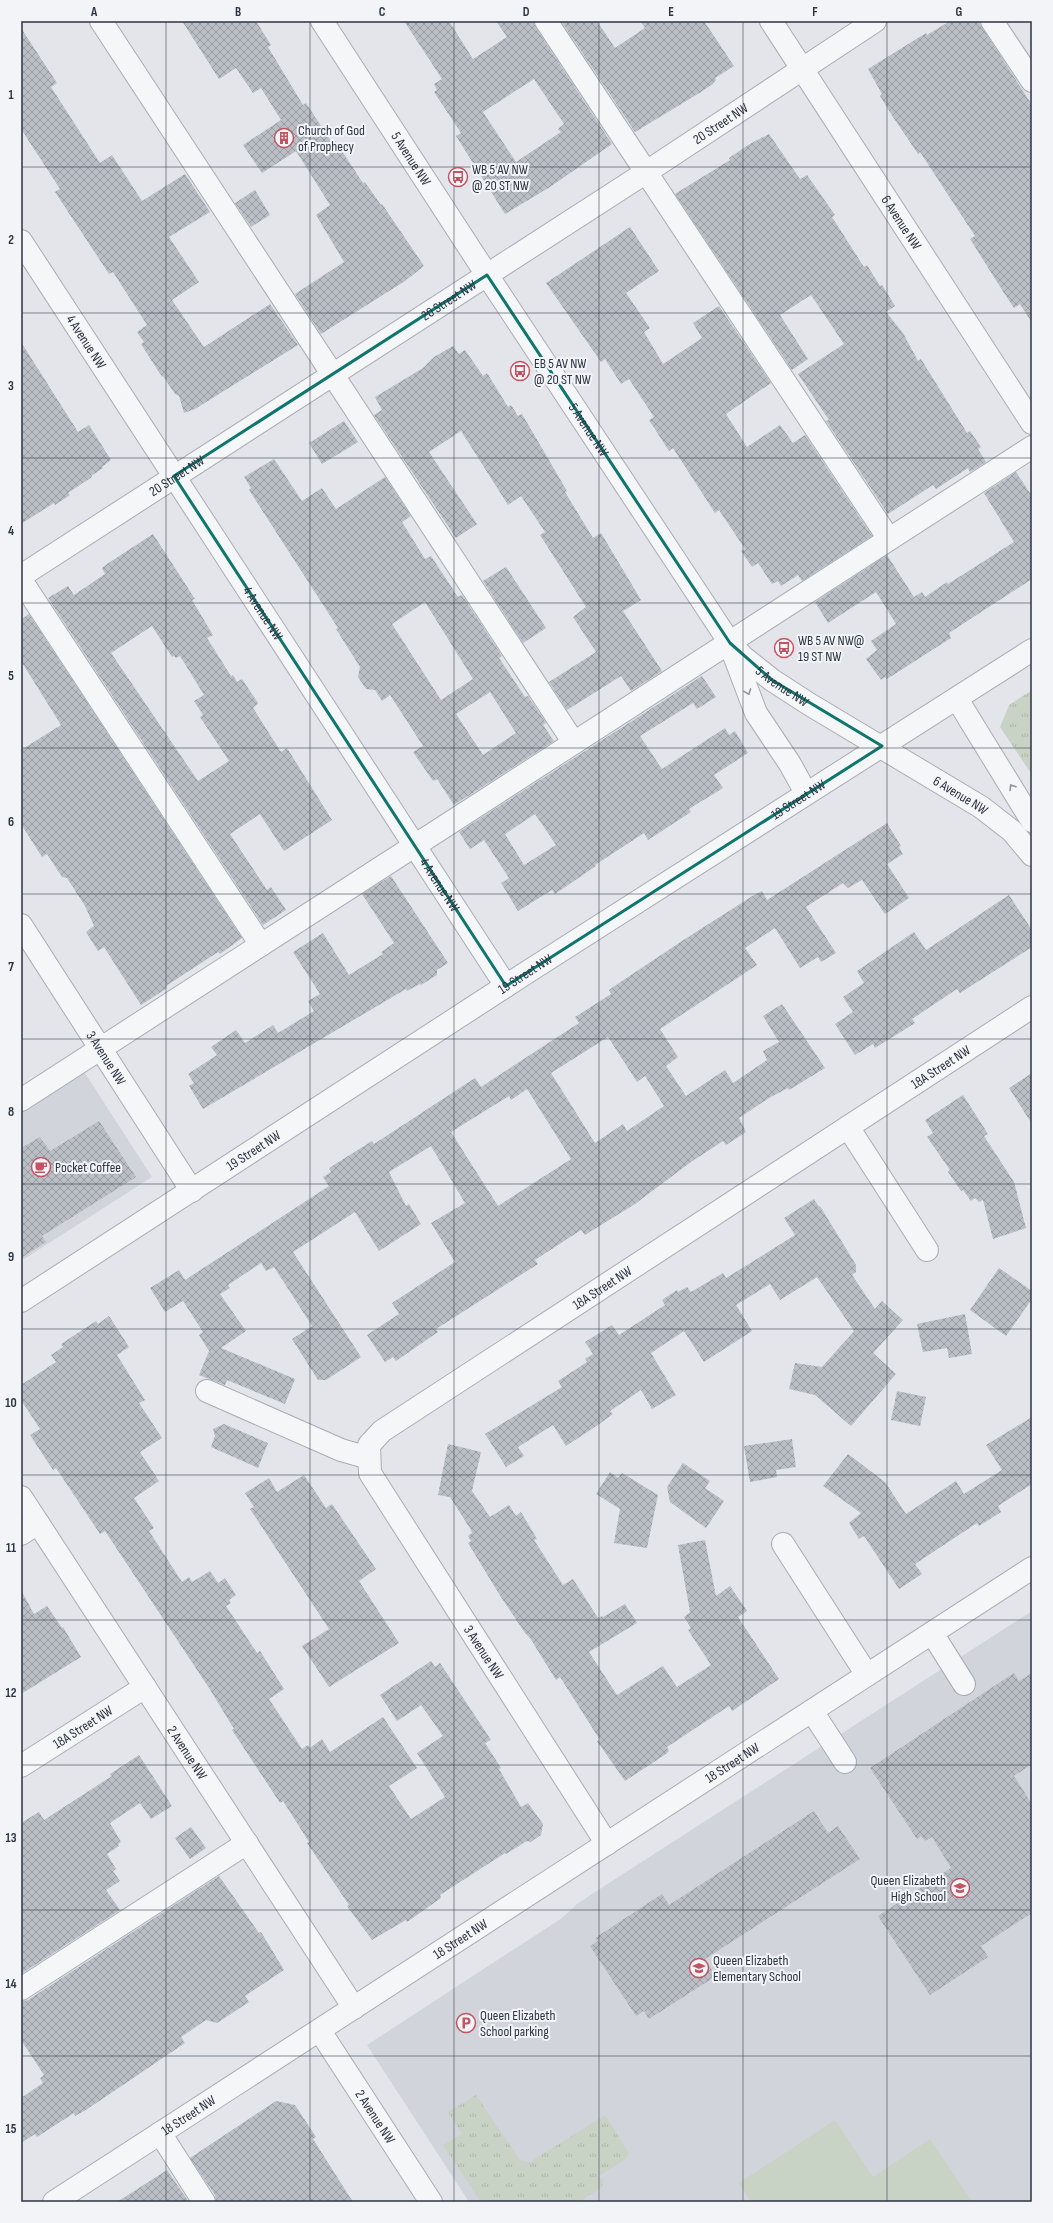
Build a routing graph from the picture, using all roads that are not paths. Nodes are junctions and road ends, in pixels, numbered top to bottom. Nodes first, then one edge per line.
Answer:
1 (101, 21) edge
2 (322, 21) edge
3 (546, 21) edge
4 (771, 21) edge
5 (875, 21) edge
6 (992, 21) edge
7 (802, 68) junction
8 (1032, 81) edge
9 (645, 172) junction
10 (21, 241) edge
11 (487, 275) junction
12 (332, 374) junction
13 (1032, 423) edge
14 (1032, 447) edge
15 (174, 476) junction
16 (889, 539) junction
17 (21, 576) edge
18 (21, 580) edge
19 (730, 642) junction
20 (1032, 650) edge
21 (957, 699) junction
22 (574, 743) junction
23 (882, 746) junction
24 (806, 793) junction
25 (1032, 821) edge
26 (415, 846) junction
27 (1032, 855) edge
28 (21, 925) edge
29 (261, 945) junction
30 (506, 986) junction
31 (1032, 1007) edge
32 (101, 1049) junction
33 (21, 1100) edge
34 (848, 1127) junction
35 (192, 1191) junction
36 (927, 1250) dead end
37 (21, 1300) edge
38 (207, 1391) dead end
39 (369, 1458) junction
40 (21, 1496) edge
41 (30, 1529) edge
42 (783, 1544) dead end
43 (1032, 1568) edge
44 (932, 1633) junction
45 (867, 1675) junction
46 (964, 1684) dead end
47 (145, 1687) junction
48 (812, 1711) junction
49 (845, 1762) dead end
50 (21, 1766) edge
51 (247, 1843) junction
52 (607, 1844) junction
53 (21, 1989) edge
54 (354, 2008) junction
55 (320, 2031) junction
56 (160, 2134) junction
57 (54, 2202) edge
58 (204, 2202) edge
59 (431, 2202) edge

1 - 12 street
2 - 11 street, 5 Avenue NW
3 - 9 street
4 - 7 street, 6 Avenue NW
5 - 7 street, 20 Street NW
6 - 8 street
7 - 9 street, 20 Street NW
7 - 13 street, 6 Avenue NW
9 - 11 street, 20 Street NW
9 - 16 street
10 - 15 street, 4 Avenue NW
11 - 12 street, 20 Street NW
11 - 19 street, 5 Avenue NW
12 - 15 street, 20 Street NW
12 - 22 street
14 - 16 street
15 - 17 street, 20 Street NW
15 - 26 street, 4 Avenue NW
16 - 19 street
18 - 29 street
19 - 22 street
19 - 23 street, 5 Avenue NW
19 -> 24 street
20 - 21 street, 19 Street NW
21 - 23 street, 19 Street NW
25 -> 21 street
22 - 26 street
23 - 24 street, 19 Street NW
23 - 27 street, 6 Avenue NW
24 - 30 street, 19 Street NW
26 - 29 street
26 - 30 street, 4 Avenue NW
28 - 32 street, 3 Avenue NW
29 - 32 street
30 - 35 street, 19 Street NW
31 - 34 street, 18A Street NW
32 - 33 street
32 - 35 street, 3 Avenue NW
34 - 36 street
34 - 39 street, 18A Street NW
35 - 37 street, 19 Street NW
38 - 39 street
39 - 52 street, 3 Avenue NW
40 - 41 street, 2 Avenue NW
41 - 47 street, 2 Avenue NW
42 - 45 street
43 - 44 street, 18 Street NW
44 - 45 street, 18 Street NW
44 - 46 street
45 - 48 street, 18 Street NW
47 - 50 street, 18A Street NW
47 - 51 street, 2 Avenue NW
48 - 49 street
48 - 52 street, 18 Street NW
51 - 53 street
51 - 54 street, 2 Avenue NW
52 - 54 street, 18 Street NW
54 - 55 street, 18 Street NW
55 - 56 street, 18 Street NW
55 - 59 street, 2 Avenue NW
56 - 57 street, 18 Street NW
56 - 58 street

